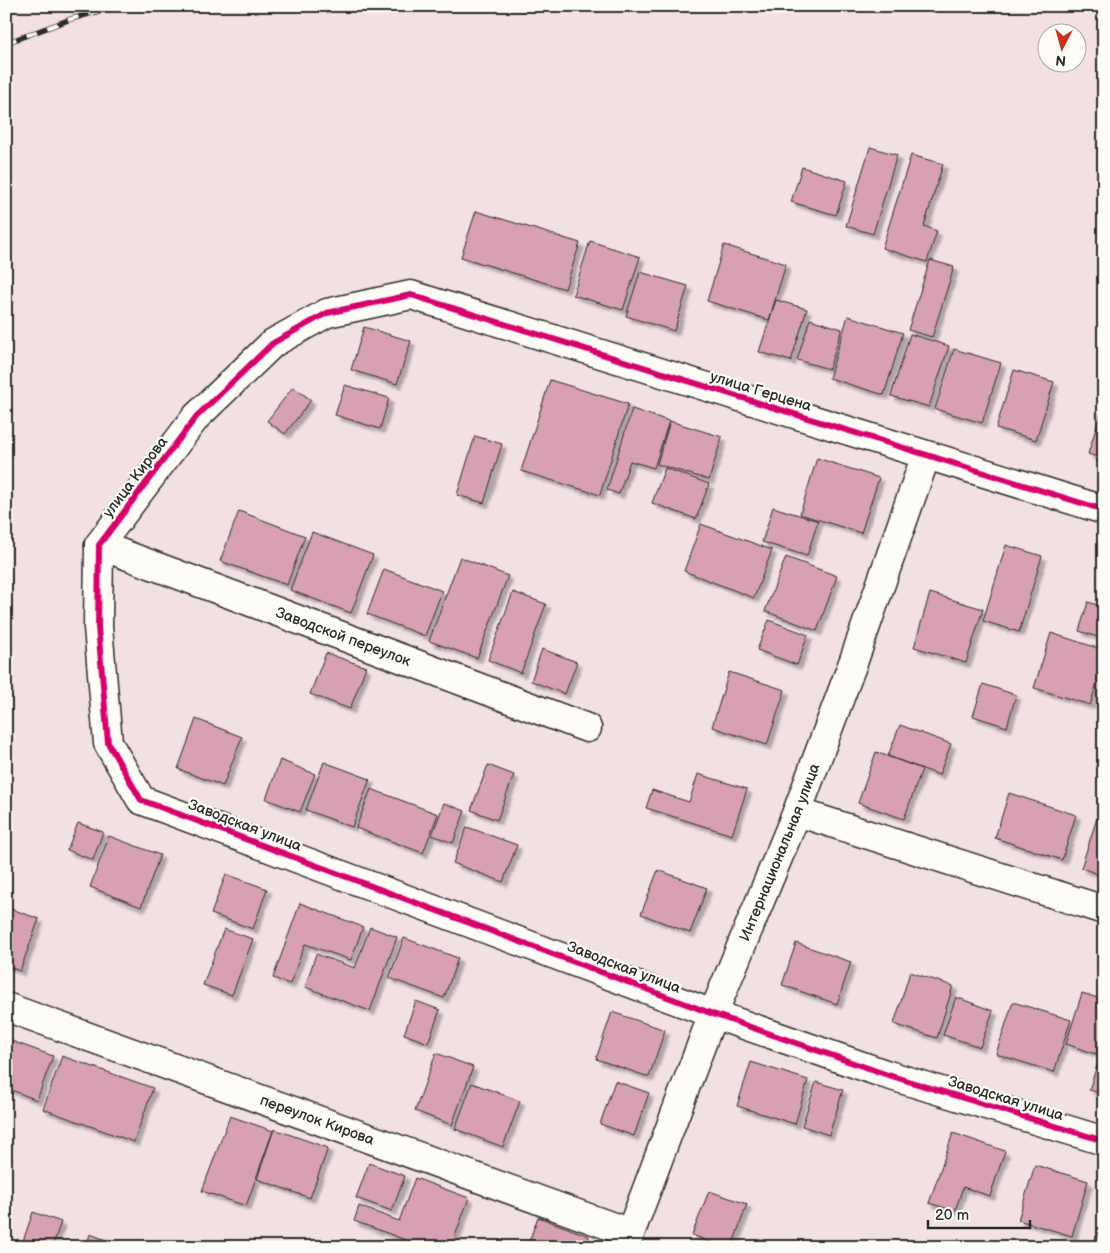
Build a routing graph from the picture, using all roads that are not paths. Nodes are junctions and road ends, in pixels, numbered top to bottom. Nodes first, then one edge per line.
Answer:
1 (411, 295) joint
2 (926, 456) junction
3 (1104, 510) edge
4 (99, 546) junction
5 (588, 728) dead end
6 (797, 812) junction
7 (1104, 910) edge
8 (6, 1007) edge
9 (713, 1014) junction
10 (1104, 1141) edge
11 (627, 1240) edge

1 - 2 street, улица Герцена
1 - 4 street, улица Кирова
2 - 3 street, улица Герцена
2 - 6 street, Интернациональная улица
4 - 5 street, Заводской переулок
4 - 9 street, Заводская улица
6 - 7 street
6 - 9 street, Интернациональная улица
8 - 11 street, переулок Кирова
9 - 10 street, Заводская улица
9 - 11 street, Интернациональная улица

